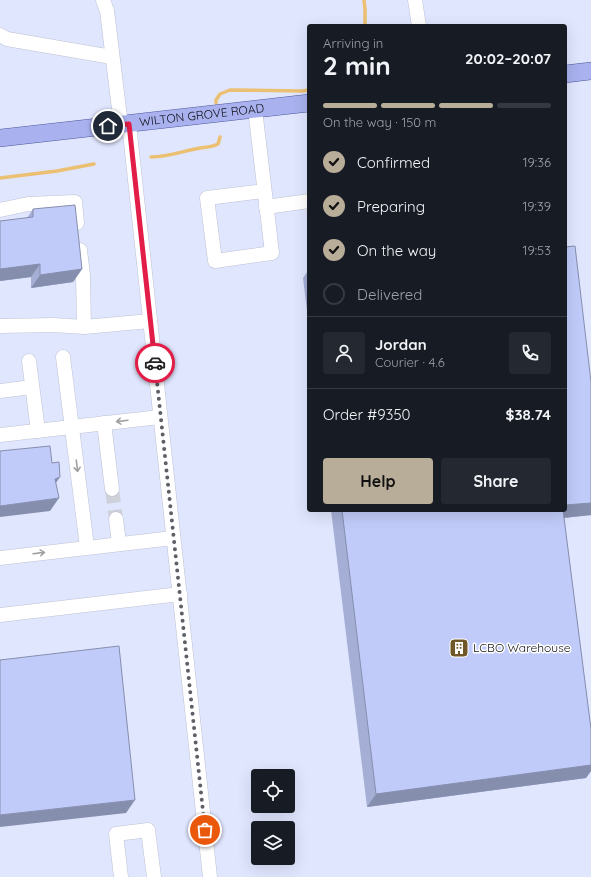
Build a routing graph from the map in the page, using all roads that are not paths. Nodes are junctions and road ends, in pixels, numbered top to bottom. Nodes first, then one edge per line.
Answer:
1 (103, 0) edge
2 (415, 0) edge
3 (419, 24) edge
4 (0, 35) edge
5 (112, 57) junction
6 (591, 70) edge
7 (567, 74) edge
8 (307, 103) edge
9 (255, 109) junction
10 (125, 124) junction
11 (0, 138) edge
12 (264, 191) junction
13 (307, 201) edge
14 (266, 207) junction
15 (0, 210) edge
16 (150, 321) junction
17 (0, 326) edge
18 (84, 327) junction
19 (63, 357) dead end
20 (29, 361) dead end
21 (32, 387) junction
22 (0, 391) edge
23 (160, 417) junction
24 (104, 423) junction
25 (72, 427) junction
26 (38, 431) junction
27 (0, 435) edge
28 (112, 489) tunnel mouth
29 (116, 519) tunnel mouth
30 (174, 538) junction
31 (119, 544) junction
32 (87, 547) junction
33 (0, 558) edge
34 (180, 594) junction
35 (0, 615) edge
36 (122, 877) edge
37 (154, 877) edge
38 (210, 877) edge

1 - 5 street
2 - 3 street
4 - 5 street
5 - 10 street
6 - 7 main road
8 - 9 main road, WILTON GROVE ROAD
9 - 10 main road, WILTON GROVE ROAD
9 - 12 street
10 - 11 main road, WILTON GROVE ROAD
10 - 16 street
12 - 14 street
12 - 14 street
13 - 14 street
15 - 18 street
16 - 18 street
16 - 23 street
17 - 18 street
19 - 25 street
20 - 21 street
21 - 22 street
21 - 26 street
23 -> 24 street
23 - 30 street
24 - 25 street
24 - 28 street
25 - 26 street
25 -> 32 street
26 - 27 street
29 - 31 street
30 - 31 street
30 - 34 street
31 - 32 street
33 -> 32 street
34 - 35 street
34 - 38 street
36 - 37 street

